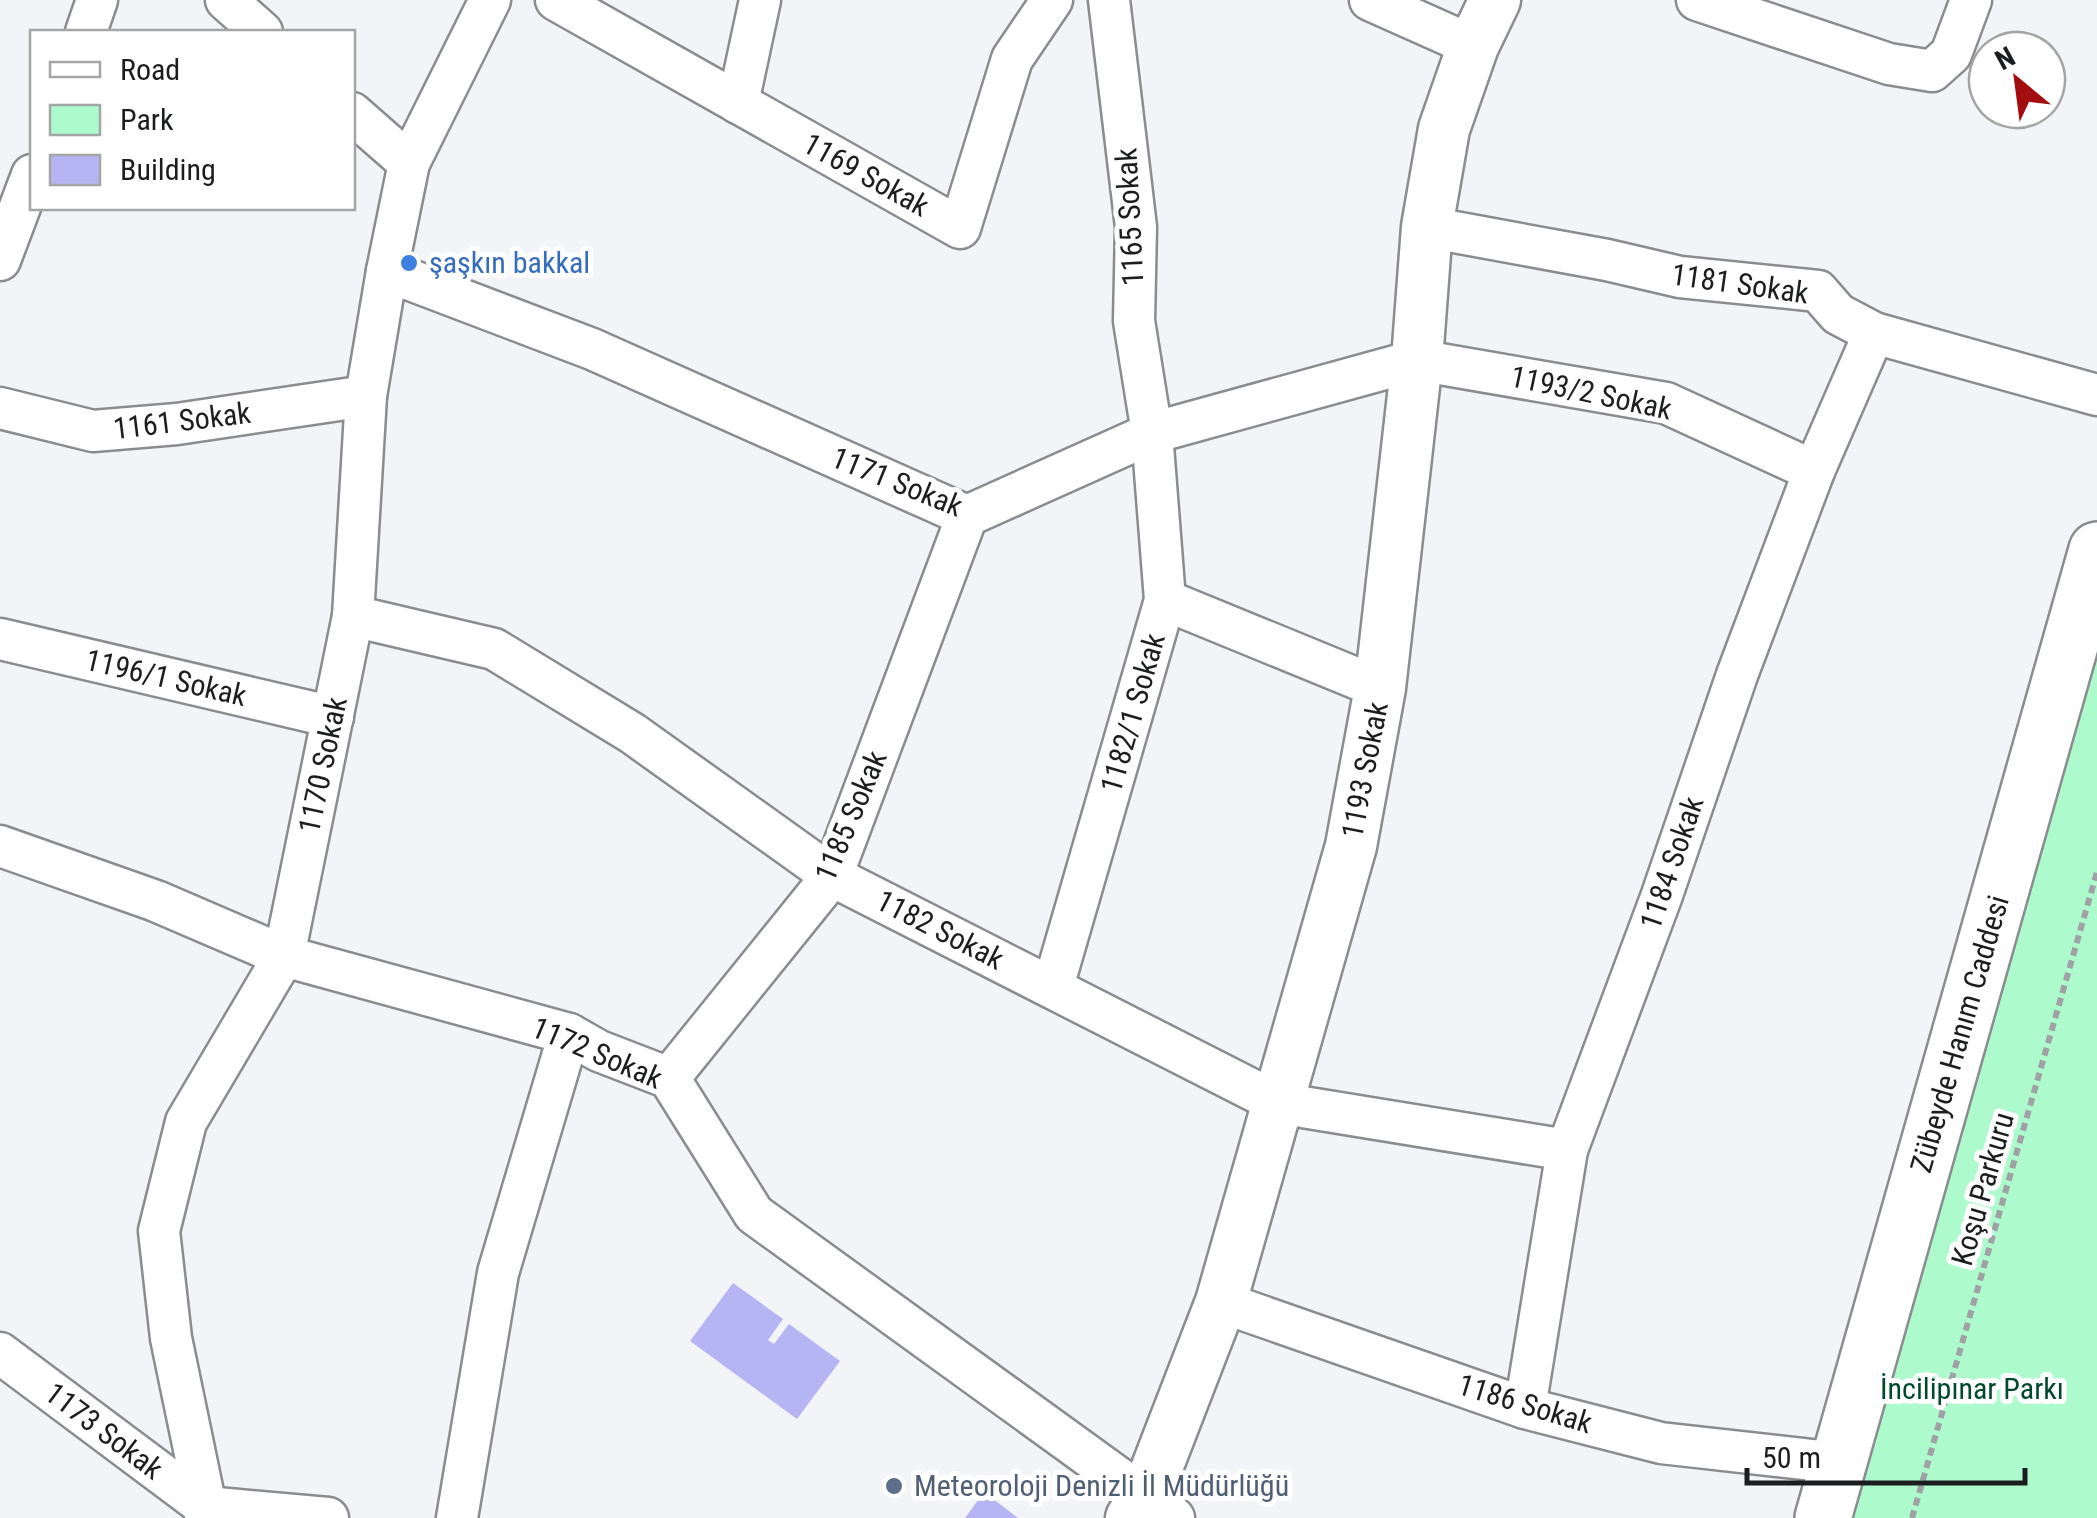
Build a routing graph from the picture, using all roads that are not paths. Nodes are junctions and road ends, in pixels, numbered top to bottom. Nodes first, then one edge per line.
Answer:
1 (97, 0) edge
2 (226, 0) edge
3 (490, 0) edge
4 (760, 0) edge
5 (1052, 0) edge
6 (1109, 0) edge
7 (1370, 0) edge
8 (1495, 0) edge
9 (1697, 0) edge
10 (1972, 0) edge
11 (569, 3) edge
12 (87, 30) edge
13 (260, 30) edge
14 (1473, 46) junction
15 (738, 104) junction
16 (355, 116) edge
17 (409, 163) junction
18 (30, 181) edge
19 (1427, 227) junction
20 (0, 260) edge
21 (387, 271) junction
22 (1874, 333) junction
23 (1417, 360) junction
24 (2097, 394) edge
25 (366, 396) junction
26 (0, 408) edge
27 (1152, 432) junction
28 (1814, 471) junction
29 (968, 516) junction
30 (2097, 550) edge
31 (1165, 600) junction
32 (353, 616) junction
33 (0, 638) edge
34 (1380, 688) junction
35 (333, 717) junction
36 (0, 846) edge
37 (832, 876) junction
38 (284, 956) junction
39 (1054, 987) junction
40 (569, 1034) junction
41 (669, 1078) junction
42 (1278, 1102) junction
43 (1567, 1150) junction
44 (1221, 1302) junction
45 (0, 1353) edge
46 (1525, 1408) junction
47 (1839, 1463) junction
48 (1150, 1510) edge
49 (206, 1513) edge
50 (328, 1518) edge
51 (457, 1518) edge
52 (1823, 1518) edge

1 - 12 street
2 - 13 street
3 - 17 street, 1170 Sokak
4 - 15 street
5 - 15 street, 1169 Sokak
6 - 27 street, 1165 Sokak
7 - 14 street
8 - 14 street, 1193 Sokak
9 - 10 street
11 - 15 street, 1169 Sokak
14 - 19 street, 1193 Sokak
16 - 17 street
17 - 21 street, 1170 Sokak
18 - 20 street
19 - 22 street, 1181 Sokak
19 - 23 street, 1193 Sokak
21 - 25 street, 1170 Sokak
21 - 29 street, 1171 Sokak
22 - 24 street, 1181 Sokak
22 - 28 street, 1184 Sokak
23 - 27 street, 1171 Sokak
23 - 28 street, 1193/2 Sokak
23 - 34 street, 1193 Sokak
25 - 26 street, 1161 Sokak
25 - 32 street, 1170 Sokak
27 - 29 street, 1171 Sokak
27 - 31 street, 1182/1 Sokak
28 - 43 street, 1184 Sokak
29 - 37 street, 1185 Sokak
30 - 47 main road, Zübeyde Hanım Caddesi
31 - 34 street
31 - 39 street, 1182/1 Sokak
32 - 35 street, 1170 Sokak
32 - 37 street, 1182 Sokak
33 - 35 street, 1196/1 Sokak
34 - 42 street, 1193 Sokak
35 - 38 street, 1170 Sokak
36 - 38 street, 1172 Sokak
37 - 39 street, 1182 Sokak
37 - 41 street, 1185 Sokak
38 - 40 street, 1172 Sokak
38 - 49 street, 1170 Sokak
39 - 42 street, 1182 Sokak
40 - 41 street, 1172 Sokak
40 - 51 street
41 - 48 street, 1172 Sokak
42 - 43 street, 1182 Sokak
42 - 44 street, 1193 Sokak
43 - 46 street, 1184 Sokak
44 - 46 street, 1186 Sokak
44 - 48 street, 1193 Sokak
45 - 49 street, 1173 Sokak
46 - 47 street, 1186 Sokak
47 - 52 main road, Zübeyde Hanım Caddesi
49 - 50 street

